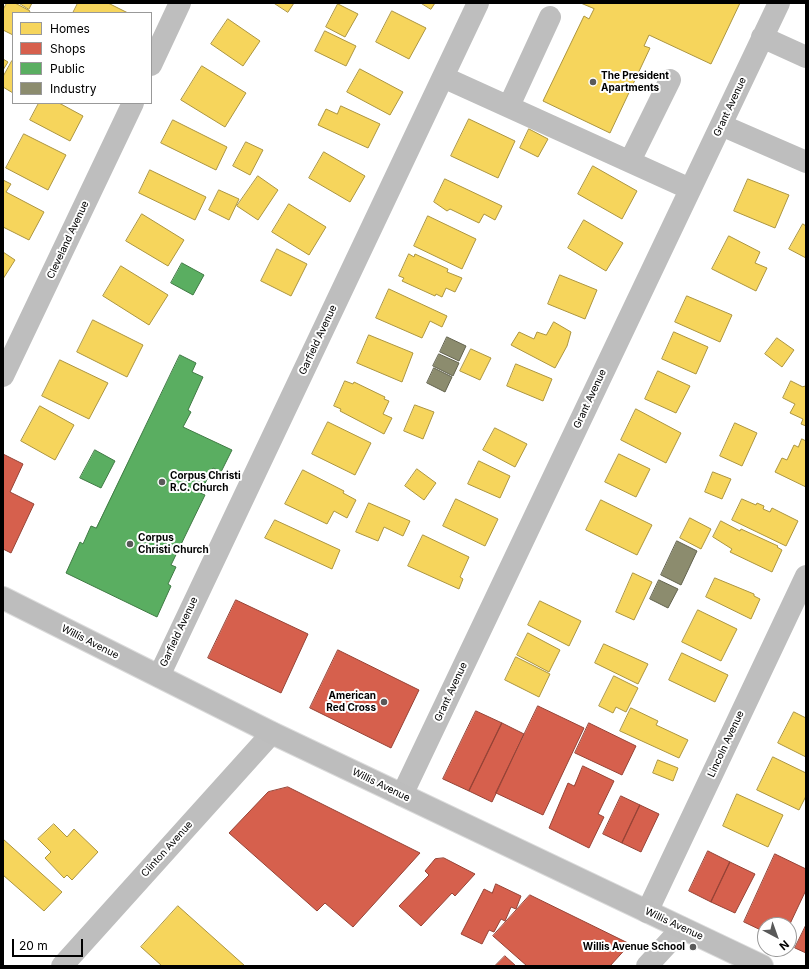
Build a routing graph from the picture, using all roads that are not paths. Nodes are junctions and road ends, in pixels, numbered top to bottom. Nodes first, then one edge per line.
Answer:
1 (180, 3) edge
2 (478, 3) edge
3 (779, 3) edge
4 (550, 17) dead end
5 (762, 37) junction
6 (806, 57) edge
7 (152, 63) edge
8 (443, 76) junction
9 (670, 80) dead end
10 (133, 104) edge
11 (509, 106) junction
12 (721, 125) junction
13 (630, 161) junction
14 (806, 162) edge
15 (690, 189) junction
16 (3, 376) edge
17 (806, 576) edge
18 (3, 598) edge
19 (158, 676) junction
20 (272, 733) junction
21 (402, 795) junction
22 (647, 912) junction
23 (682, 928) junction
24 (62, 966) edge
25 (647, 966) edge
26 (762, 966) edge

1 - 7 street
2 - 8 street, Garfield Avenue
3 - 5 street, Grant Avenue
4 - 11 street
5 - 6 street
5 - 12 street, Grant Avenue
8 - 11 street
8 - 19 street, Garfield Avenue
9 - 13 street
10 - 16 street, Cleveland Avenue
11 - 13 street
12 - 14 street
12 - 15 street, Grant Avenue
13 - 15 street
15 - 21 street, Grant Avenue
17 - 22 street, Lincoln Avenue
18 - 19 main road, Willis Avenue
19 - 20 main road, Willis Avenue
20 - 21 main road, Willis Avenue
20 - 24 street, Clinton Avenue
21 - 22 main road, Willis Avenue
22 - 23 main road, Willis Avenue
23 - 25 street
23 - 26 main road, Willis Avenue

